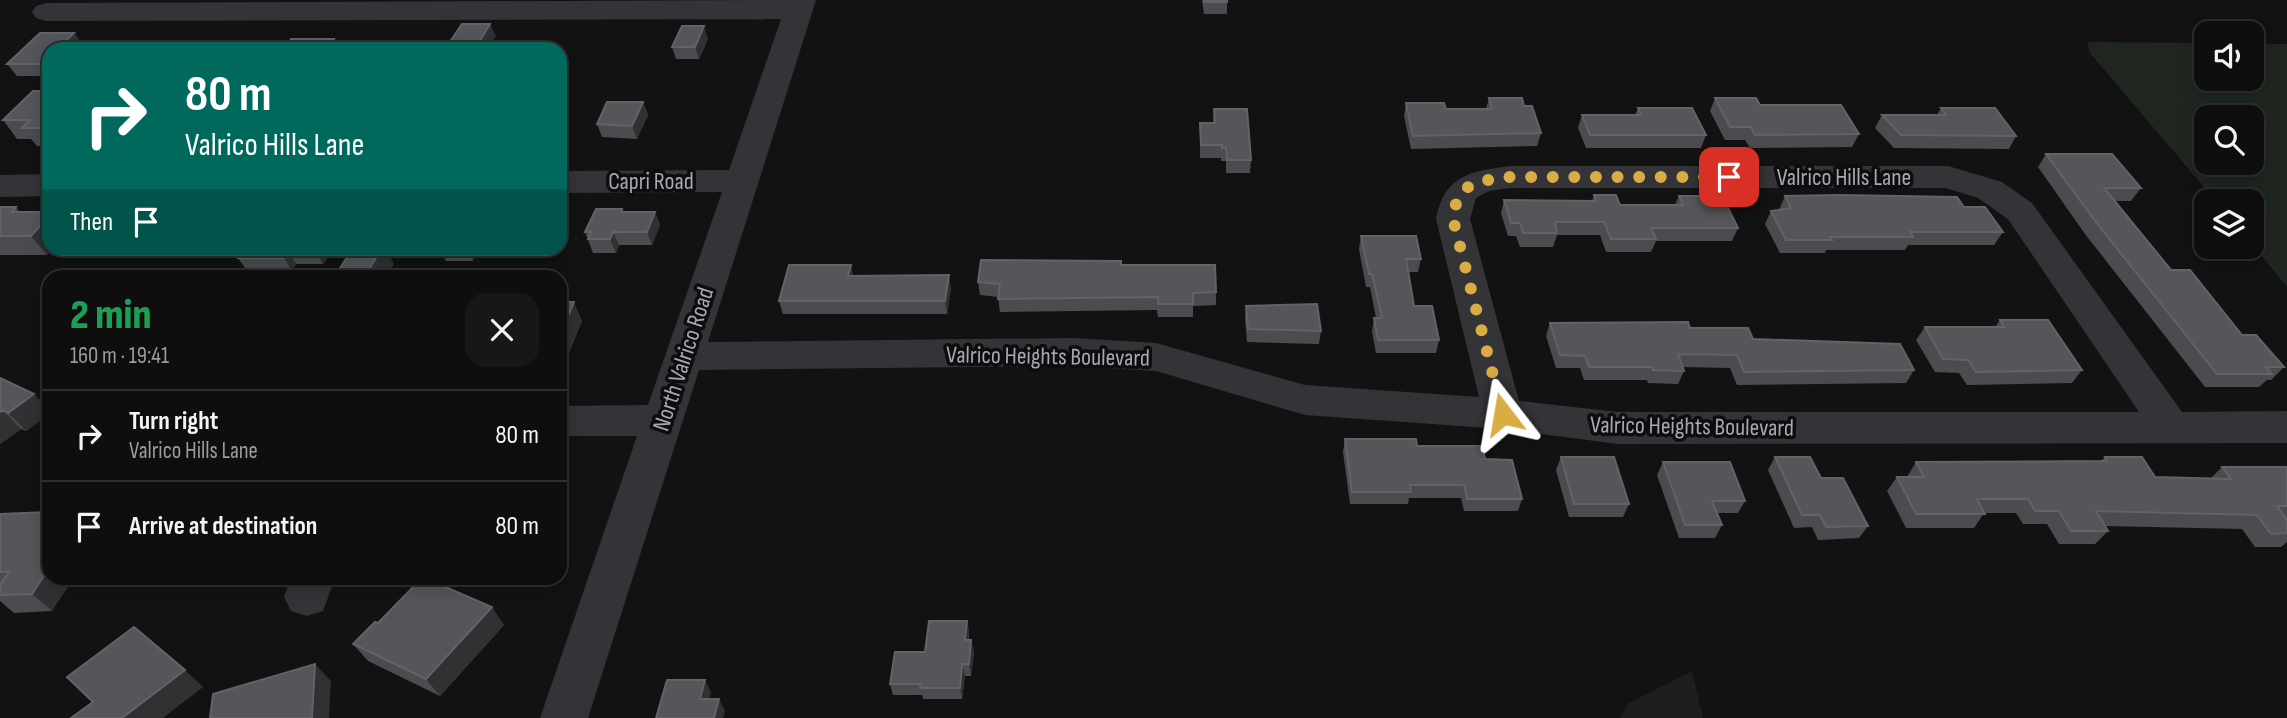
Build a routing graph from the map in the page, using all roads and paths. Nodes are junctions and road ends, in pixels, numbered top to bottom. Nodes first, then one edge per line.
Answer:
1 (800, 5) edge
2 (46, 12) dead end
3 (742, 181) junction
4 (567, 182) edge
5 (42, 185) edge
6 (0, 186) edge
7 (685, 356) junction
8 (1503, 414) junction
9 (663, 420) junction
10 (567, 421) edge
11 (2171, 427) junction
12 (2287, 427) edge
13 (564, 718) edge

1 - 2 street
1 - 3 street, North Valrico Road
3 - 4 street, Capri Road
3 - 7 street, North Valrico Road
5 - 6 street
7 - 8 street, Valrico Heights Boulevard
7 - 9 street, North Valrico Road
8 - 11 street, Valrico Heights Boulevard
8 - 11 street, Valrico Hills Lane
9 - 10 street
9 - 13 street, North Valrico Road
11 - 12 street, Valrico Heights Boulevard

